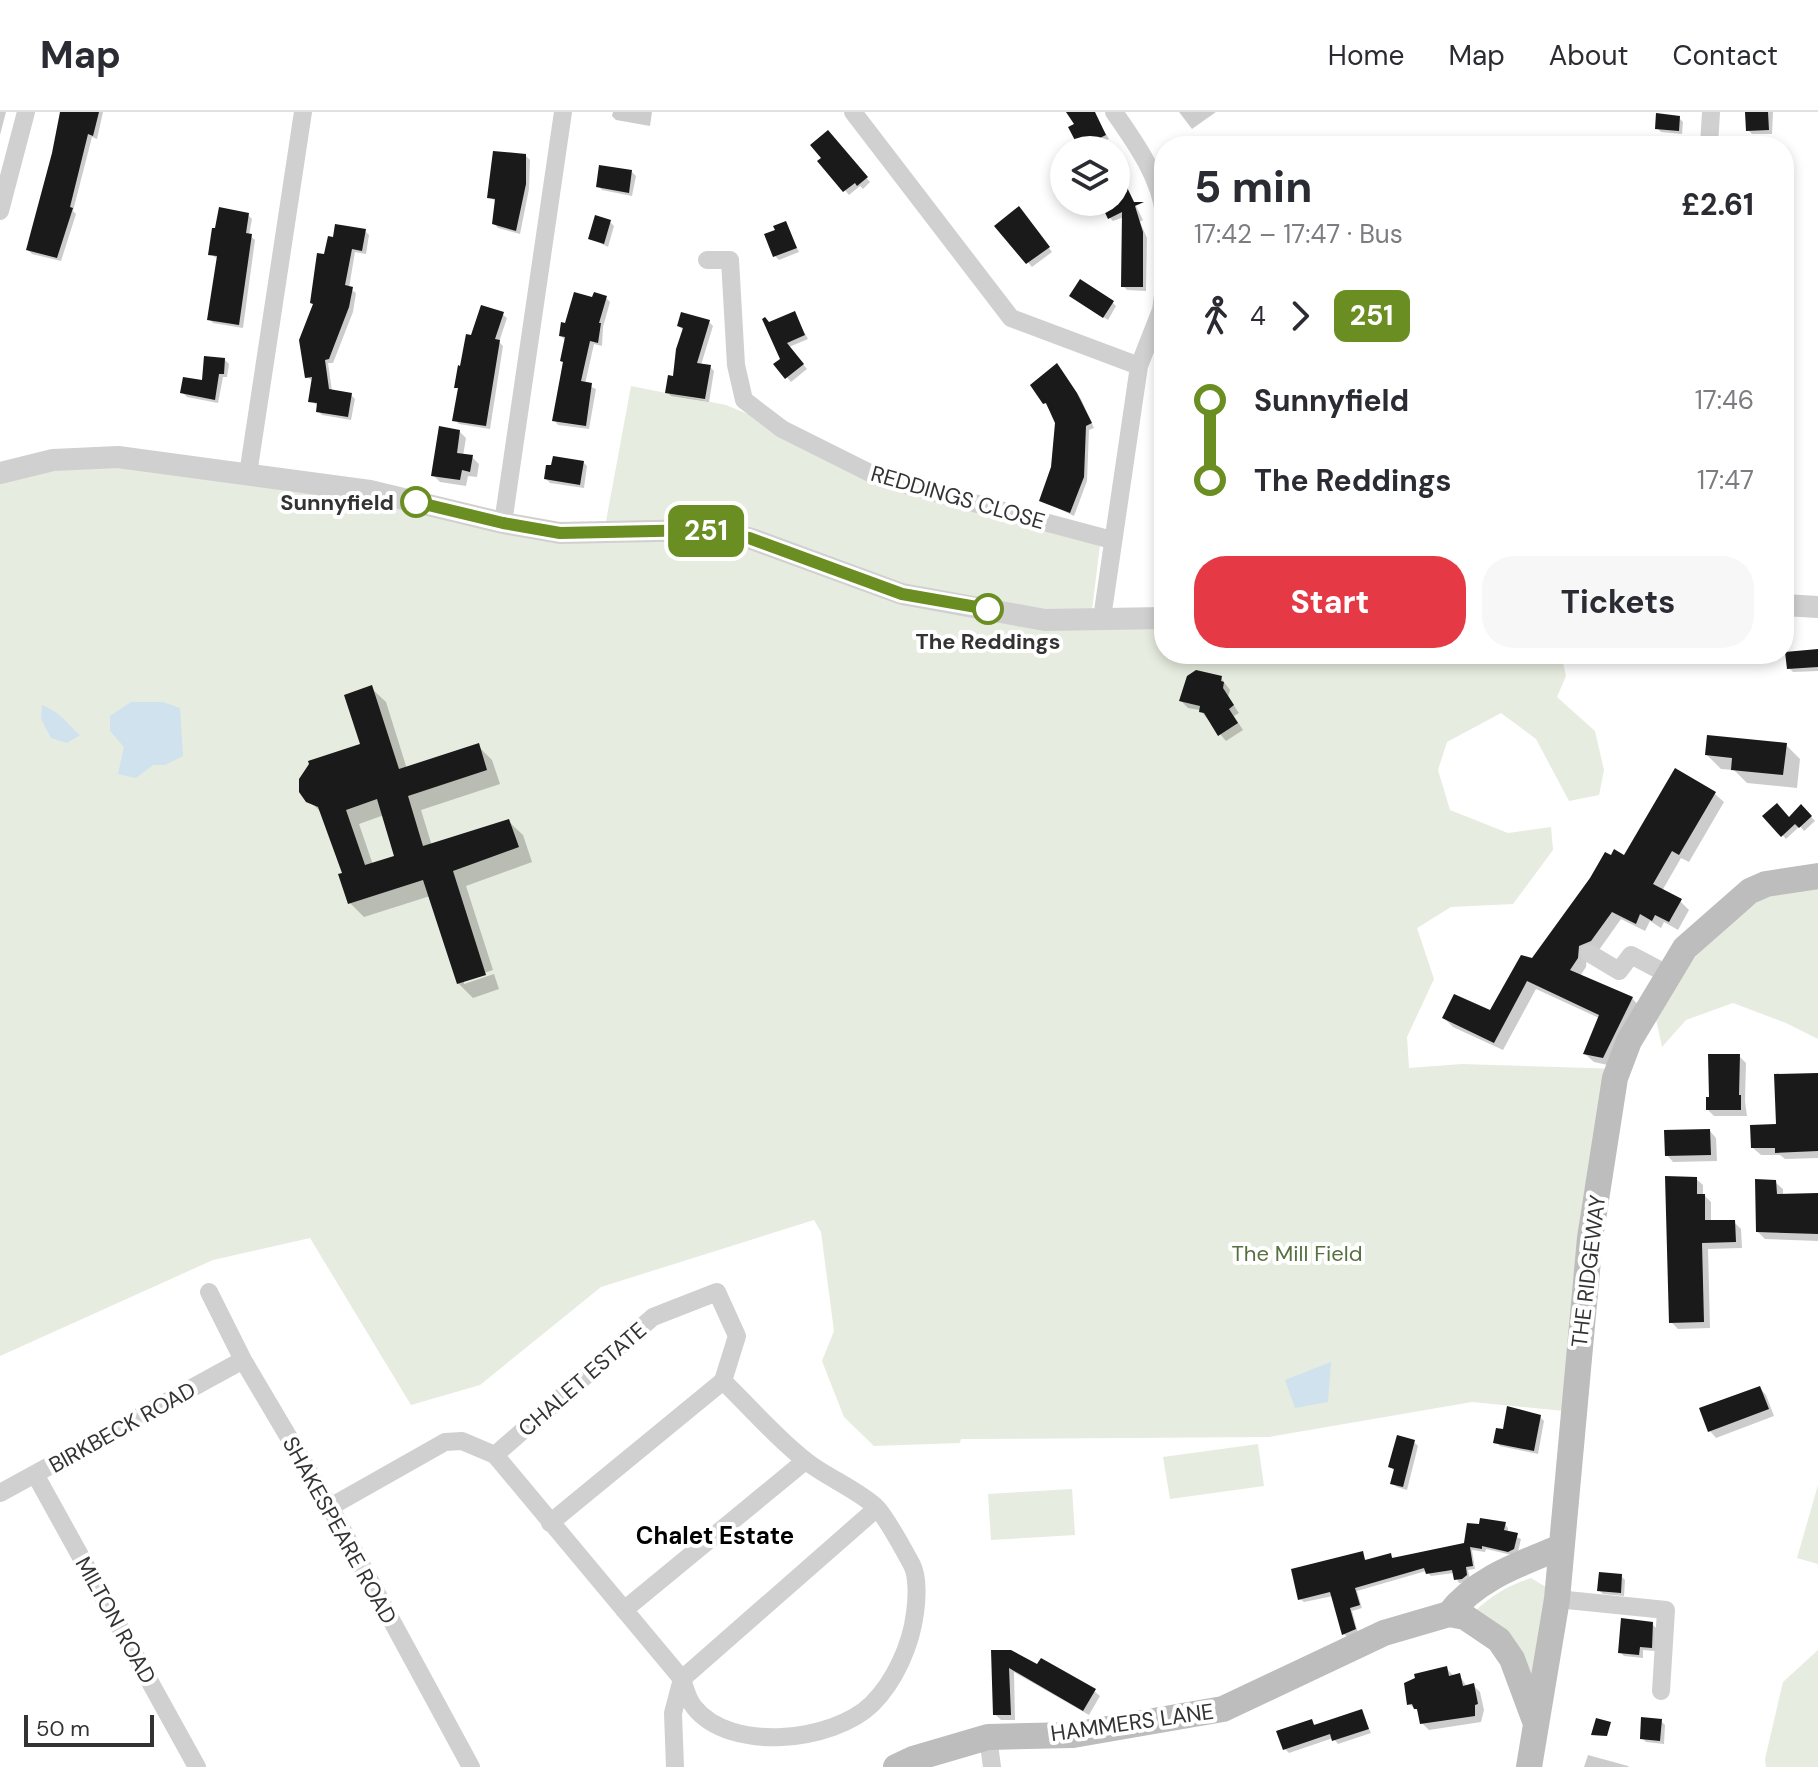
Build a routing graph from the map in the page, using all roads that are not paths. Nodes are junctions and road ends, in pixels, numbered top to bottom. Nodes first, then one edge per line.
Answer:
1 (26, 112) edge
2 (303, 112) edge
3 (563, 112) edge
4 (853, 112) edge
5 (1114, 112) edge
6 (1711, 112) edge
7 (1710, 136) edge
8 (1154, 181) edge
9 (0, 211) edge
10 (707, 260) dead end
11 (1154, 328) edge
12 (1139, 366) junction
13 (0, 473) edge
14 (248, 474) junction
15 (503, 523) junction
16 (1112, 540) junction
17 (1794, 606) edge
18 (1818, 607) edge
19 (1102, 618) junction
20 (1154, 618) edge
21 (1818, 876) edge
22 (1589, 953) dead end
23 (1669, 975) junction
24 (209, 1292) dead end
25 (243, 1360) junction
26 (723, 1381) junction
27 (495, 1455) junction
28 (805, 1461) junction
29 (35, 1474) junction
30 (0, 1493) edge
31 (330, 1507) junction
32 (877, 1508) junction
33 (550, 1523) junction
34 (1561, 1547) junction
35 (1557, 1599) junction
36 (624, 1610) junction
37 (1449, 1614) junction
38 (682, 1679) junction
39 (1661, 1691) dead end
40 (1535, 1721) junction
41 (988, 1737) junction
42 (197, 1767) edge
43 (471, 1767) edge
44 (675, 1767) edge
45 (896, 1767) edge
46 (992, 1767) edge
47 (1529, 1767) edge

1 - 9 street
2 - 14 street
3 - 15 street
4 - 12 street
5 - 8 street
6 - 7 street
10 - 16 street, REDDINGS CLOSE
11 - 12 street
12 - 16 street
13 - 14 street
14 - 15 street
15 - 19 street
16 - 19 street
17 - 18 street
19 - 20 street
21 - 23 main road, THE RIDGEWAY
22 - 23 street
23 - 34 main road, THE RIDGEWAY
24 - 25 street, SHAKESPEARE ROAD
25 - 29 street, BIRKBECK ROAD
25 - 31 street, SHAKESPEARE ROAD
26 - 27 street, CHALET ESTATE
26 - 28 street
26 - 33 street
27 - 31 street
27 - 33 street
28 - 32 street
28 - 36 street
29 - 30 street, BIRKBECK ROAD
29 - 42 street, MILTON ROAD
31 - 43 street, SHAKESPEARE ROAD
32 - 38 street
32 - 38 street
33 - 36 street
34 - 35 main road, THE RIDGEWAY
34 - 37 main road, HAMMERS LANE
35 - 39 street
35 - 40 main road, THE RIDGEWAY
36 - 38 street
37 - 40 main road
37 - 41 main road, HAMMERS LANE
38 - 44 street
40 - 47 main road, THE RIDGEWAY
41 - 45 main road, HAMMERS LANE
41 - 46 street

